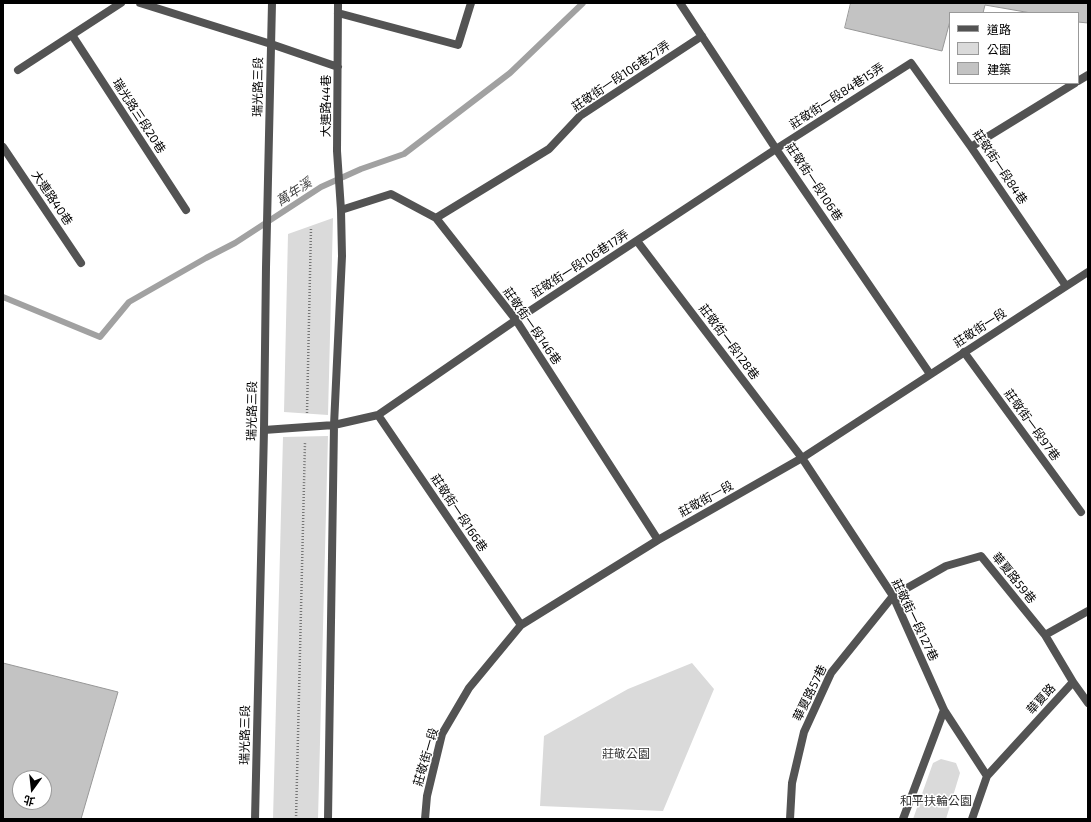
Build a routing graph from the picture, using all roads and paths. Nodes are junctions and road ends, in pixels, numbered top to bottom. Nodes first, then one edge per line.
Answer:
1 (121, 3) edge
2 (140, 3) edge
3 (272, 3) edge
4 (338, 3) edge
5 (471, 3) edge
6 (680, 3) edge
7 (338, 13) junction
8 (72, 35) junction
9 (702, 36) junction
10 (271, 44) junction
11 (912, 63) joint
12 (338, 66) junction
13 (18, 70) dead end
14 (1088, 75) edge
15 (1079, 80) edge
16 (1073, 84) edge
17 (3, 147) edge
18 (971, 147) junction
19 (776, 149) junction
20 (186, 210) dead end
21 (341, 210) junction
22 (436, 218) junction
23 (311, 228) dead end
24 (637, 241) junction
25 (81, 263) dead end
26 (1087, 275) edge
27 (1066, 286) junction
28 (516, 320) junction
29 (964, 352) junction
30 (930, 374) junction
31 (378, 415) junction
32 (334, 425) junction
33 (307, 427) junction
34 (264, 430) junction
35 (802, 458) junction
36 (1081, 512) dead end
37 (658, 540) junction
38 (893, 596) junction
39 (1088, 611) edge
40 (521, 626) junction
41 (1044, 635) junction
42 (1073, 682) junction
43 (1088, 703) edge
44 (944, 710) junction
45 (987, 776) junction
46 (255, 819) edge
47 (296, 819) edge
48 (328, 819) edge
49 (425, 819) edge
50 (790, 819) edge
51 (903, 819) edge
52 (972, 819) edge

1 - 8 street
2 - 10 street
3 - 10 street, 瑞光路三段
4 - 7 street, 大連路44巷
5 - 7 street
6 - 9 street, 莊敬街一段106巷
7 - 12 street, 大連路44巷
8 - 13 street
8 - 20 street, 瑞光路三段20巷
9 - 19 street, 莊敬街一段106巷
9 - 22 street, 莊敬街一段106巷27弄
10 - 12 street
10 - 34 street, 瑞光路三段
11 - 18 street, 莊敬街一段84巷
11 - 19 street, 莊敬街一段84巷15弄
12 - 21 street, 大連路44巷
14 - 15 street
16 - 18 street
17 - 25 street, 大連路40巷
18 - 27 street, 莊敬街一段84巷
19 - 24 street, 莊敬街一段106巷17弄
19 - 30 street, 莊敬街一段106巷
21 - 22 street, 莊敬街一段146巷
21 - 32 street
22 - 28 street, 莊敬街一段146巷
23 - 33 path
24 - 28 street, 莊敬街一段106巷17弄
24 - 35 street, 莊敬街一段128巷
26 - 27 street, 莊敬街一段
27 - 29 street, 莊敬街一段
28 - 31 street, 莊敬街一段106巷17弄
28 - 37 street, 莊敬街一段146巷
29 - 30 street, 莊敬街一段
29 - 36 street, 莊敬街一段97巷
30 - 35 street, 莊敬街一段
31 - 32 street
31 - 40 street, 莊敬街一段166巷
32 - 33 street
32 - 48 street
33 - 34 street
33 - 47 path
34 - 46 street, 瑞光路三段
35 - 37 street, 莊敬街一段
35 - 38 street, 莊敬街一段127巷
37 - 40 street, 莊敬街一段
38 - 41 street, 華夏路59巷
38 - 44 street, 莊敬街一段127巷
38 - 50 street, 華夏路57巷
39 - 41 street
40 - 49 street, 莊敬街一段
41 - 42 street, 華夏路
42 - 43 street
42 - 45 street, 華夏路
44 - 45 street, 莊敬街一段127巷
44 - 51 street
45 - 52 street, 華夏路

